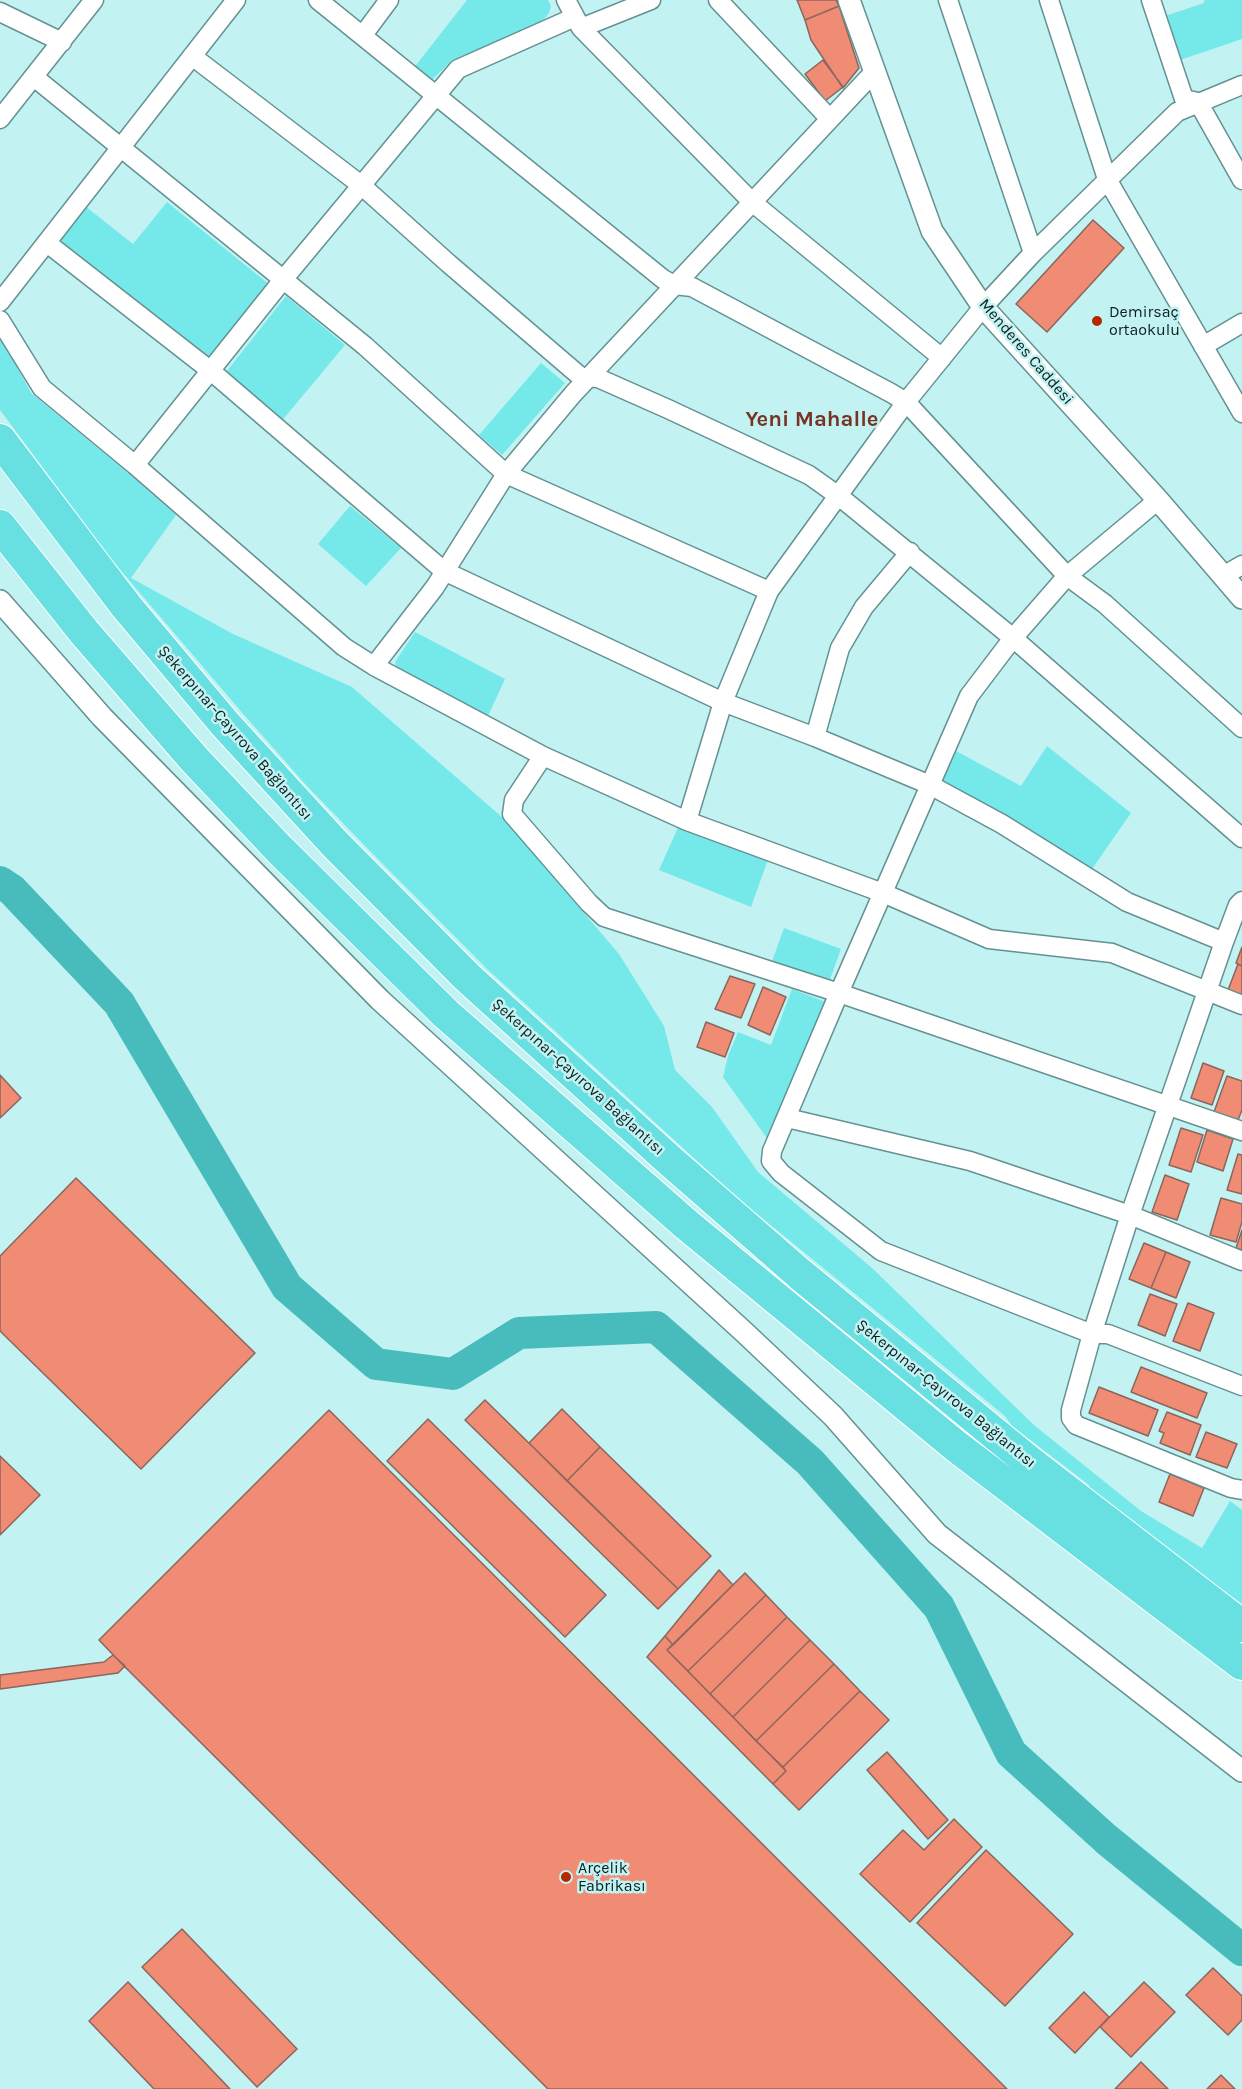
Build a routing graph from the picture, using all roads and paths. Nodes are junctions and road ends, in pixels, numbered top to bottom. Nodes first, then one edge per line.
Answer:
1 (94, 0) edge
2 (236, 0) edge
3 (318, 0) edge
4 (389, 0) edge
5 (566, 0) edge
6 (651, 0) edge
7 (718, 0) edge
8 (849, 0) edge
9 (948, 0) edge
10 (1049, 0) edge
11 (1151, 0) edge
12 (0, 12) edge
13 (578, 22) junction
14 (363, 34) junction
15 (62, 42) junction
16 (192, 56) junction
17 (875, 71) junction
18 (34, 77) junction
19 (1242, 85) edge
20 (436, 94) junction
21 (1198, 102) junction
22 (830, 118) junction
23 (0, 119) edge
24 (120, 148) junction
25 (1107, 179) junction
26 (1242, 180) edge
27 (362, 185) junction
28 (752, 202) junction
29 (47, 243) junction
30 (1033, 253) junction
31 (282, 281) junction
32 (679, 281) junction
33 (0, 302) edge
34 (983, 307) junction
35 (0, 320) edge
36 (1242, 324) edge
37 (1203, 346) junction
38 (942, 358) junction
39 (211, 371) junction
40 (586, 381) junction
41 (906, 402) junction
42 (1242, 414) edge
43 (0, 440) edge
44 (135, 465) junction
45 (506, 474) junction
46 (840, 496) junction
47 (1158, 500) junction
48 (0, 526) edge
49 (910, 552) junction
50 (1242, 565) edge
51 (444, 572) junction
52 (1067, 576) junction
53 (1223, 576) junction
54 (769, 591) junction
55 (1242, 598) edge
56 (0, 601) edge
57 (1013, 638) junction
58 (374, 666) junction
59 (723, 702) junction
60 (1242, 728) edge
61 (815, 737) junction
62 (543, 756) junction
63 (930, 785) junction
64 (687, 821) junction
65 (1242, 838) edge
66 (883, 893) junction
67 (1242, 901) edge
68 (1224, 942) junction
69 (1208, 990) junction
70 (839, 993) junction
71 (1242, 1005) edge
72 (1168, 1106) junction
73 (787, 1118) junction
74 (1242, 1131) edge
75 (1130, 1215) junction
76 (1242, 1261) edge
77 (1100, 1334) junction
78 (1242, 1386) edge
79 (1242, 1490) edge
80 (1242, 1626) edge
81 (1242, 1664) edge
82 (1242, 1771) edge

1 - 15 street
2 - 16 street
3 - 14 street
4 - 14 street
5 - 13 street
6 - 13 street
7 - 22 street
8 - 17 street, Menderes Caddesi
9 - 30 street
10 - 25 street
11 - 21 street
12 - 15 street
13 - 20 street
13 - 28 street
14 - 20 street
15 - 18 street
16 - 24 street
16 - 27 street
17 - 22 street
17 - 34 street, Menderes Caddesi
18 - 23 street
18 - 24 street
19 - 21 street
20 - 27 street
20 - 32 street
21 - 25 street
21 - 26 street
22 - 28 street
24 - 29 street
24 - 31 street
25 - 30 street
25 - 37 street
27 - 31 street
27 - 40 street
28 - 32 street
28 - 38 street
29 - 33 street
29 - 39 street
30 - 34 street
31 - 39 street
31 - 45 street
32 - 40 street
32 - 41 street
34 - 38 street
34 - 47 street, Menderes Caddesi
35 - 44 street
36 - 37 street
37 - 42 street
38 - 41 street
39 - 44 street
39 - 51 street
40 - 45 street
40 - 46 street
41 - 46 street
41 - 52 street
43 - 80 highway, Şekerpınar-Çayırova Bağlantısı
44 - 58 street
45 - 51 street
45 - 54 street
46 - 49 street
46 - 54 street
47 - 52 street
47 - 53 street, Menderes Caddesi
48 - 81 highway, Şekerpınar-Çayırova Bağlantısı
49 - 57 street
49 - 61 street
50 - 53 street
51 - 58 street
51 - 59 street
52 - 57 street
52 - 60 street
53 - 55 street, Menderes Caddesi
54 - 59 street
56 - 82 street
57 - 63 street
57 - 65 street
58 - 62 street
59 - 61 street
59 - 64 street
61 - 63 street
62 - 64 street
62 - 70 street
63 - 66 street
63 - 68 street
64 - 66 street
66 - 69 street
66 - 70 street
67 - 68 street
68 - 69 street
69 - 71 street
69 - 72 street
70 - 72 street
70 - 73 street
72 - 74 street
72 - 75 street
73 - 75 street
73 - 77 street
75 - 76 street
75 - 77 street
77 - 78 street
77 - 79 street

